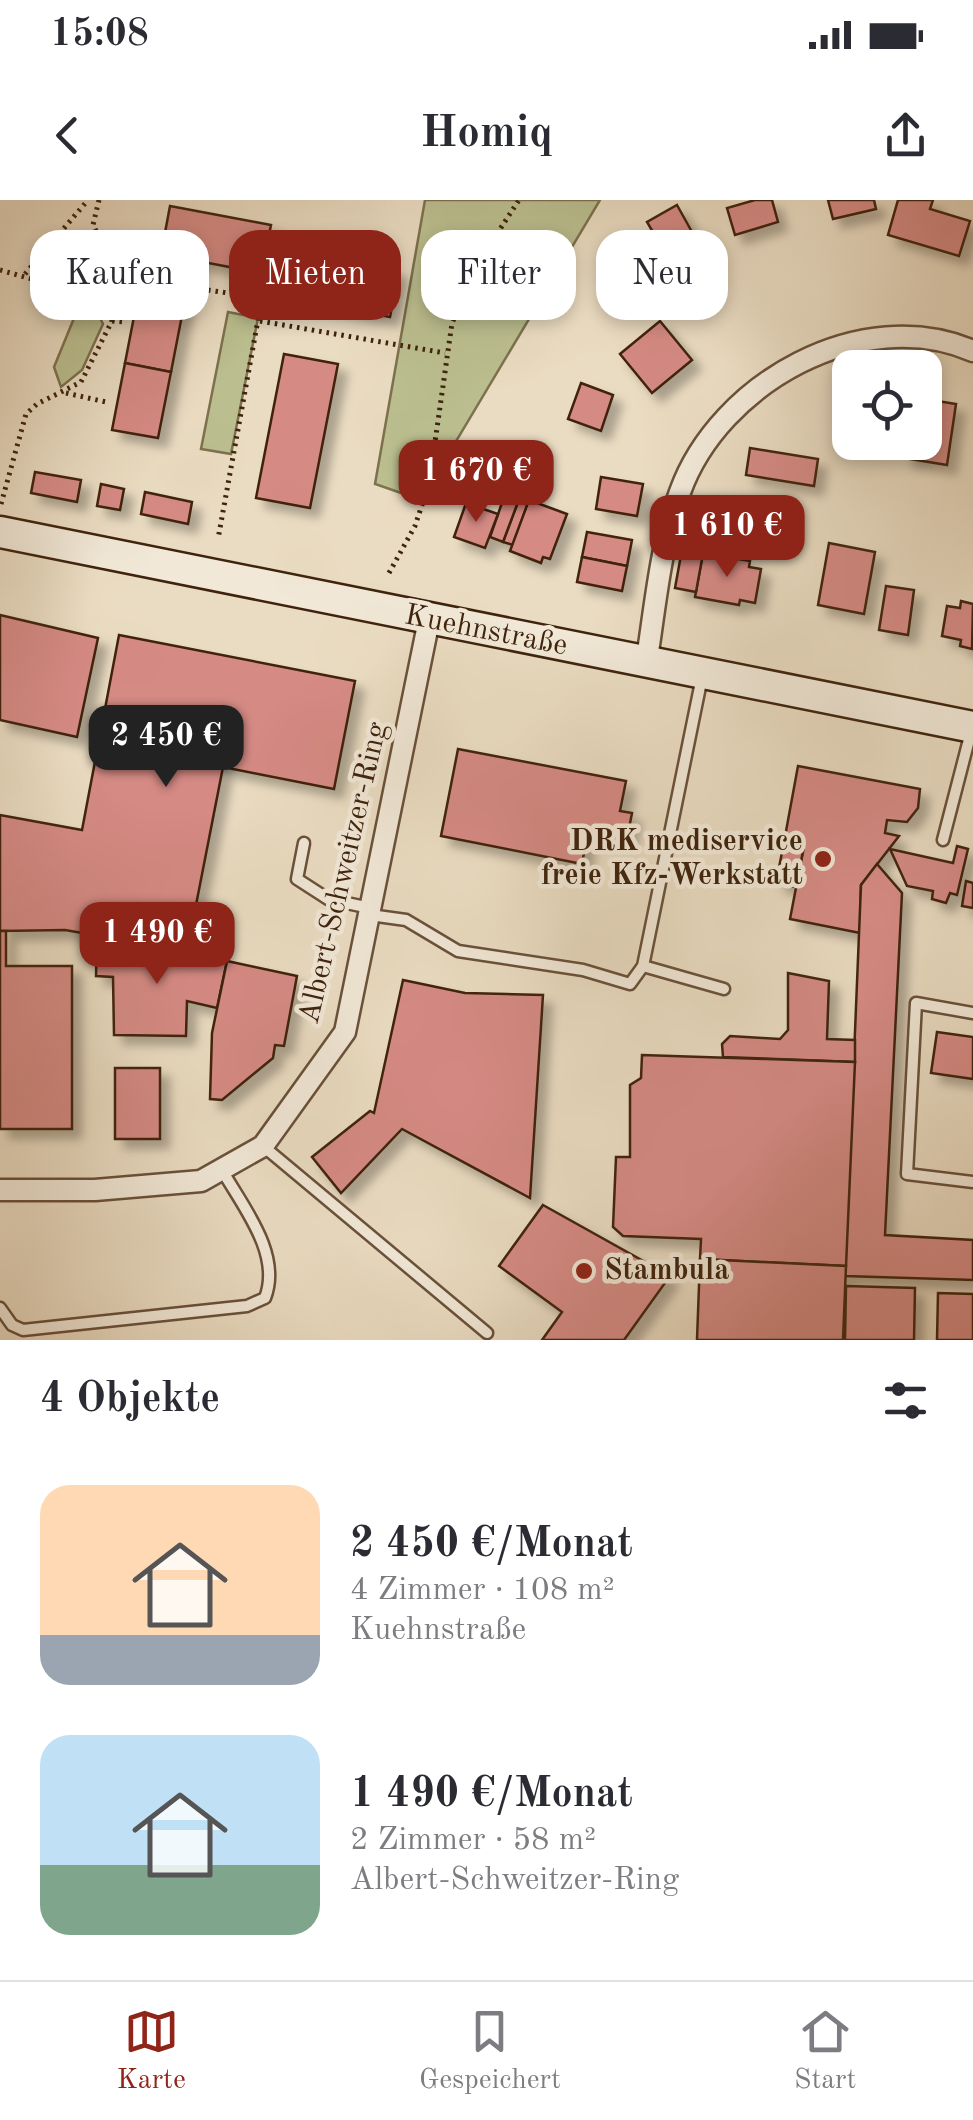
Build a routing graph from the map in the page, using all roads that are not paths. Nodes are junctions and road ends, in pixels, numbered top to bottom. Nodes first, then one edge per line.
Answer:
1 (973, 351) edge
2 (2, 532) edge
3 (429, 620) junction
4 (646, 665) junction
5 (702, 676) junction
6 (973, 727) edge
7 (943, 840) dead end
8 (304, 843) dead end
9 (370, 912) junction
10 (643, 966) junction
11 (724, 989) dead end
12 (973, 1013) edge
13 (263, 1146) junction
14 (221, 1170) junction
15 (973, 1186) edge
16 (0, 1190) edge
17 (0, 1308) edge
18 (487, 1333) dead end

1 - 4 street
2 - 3 street, Kuehnstraße
3 - 4 street, Kuehnstraße
3 - 9 street, Albert-Schweitzer-Ring
4 - 5 street, Kuehnstraße
5 - 6 street, Kuehnstraße
5 - 10 lane
6 - 7 lane
8 - 9 lane
9 - 10 lane
9 - 13 street, Albert-Schweitzer-Ring
10 - 11 lane
12 - 15 lane
13 - 14 street, Albert-Schweitzer-Ring
13 - 18 lane
14 - 16 street, Albert-Schweitzer-Ring
14 - 17 lane

